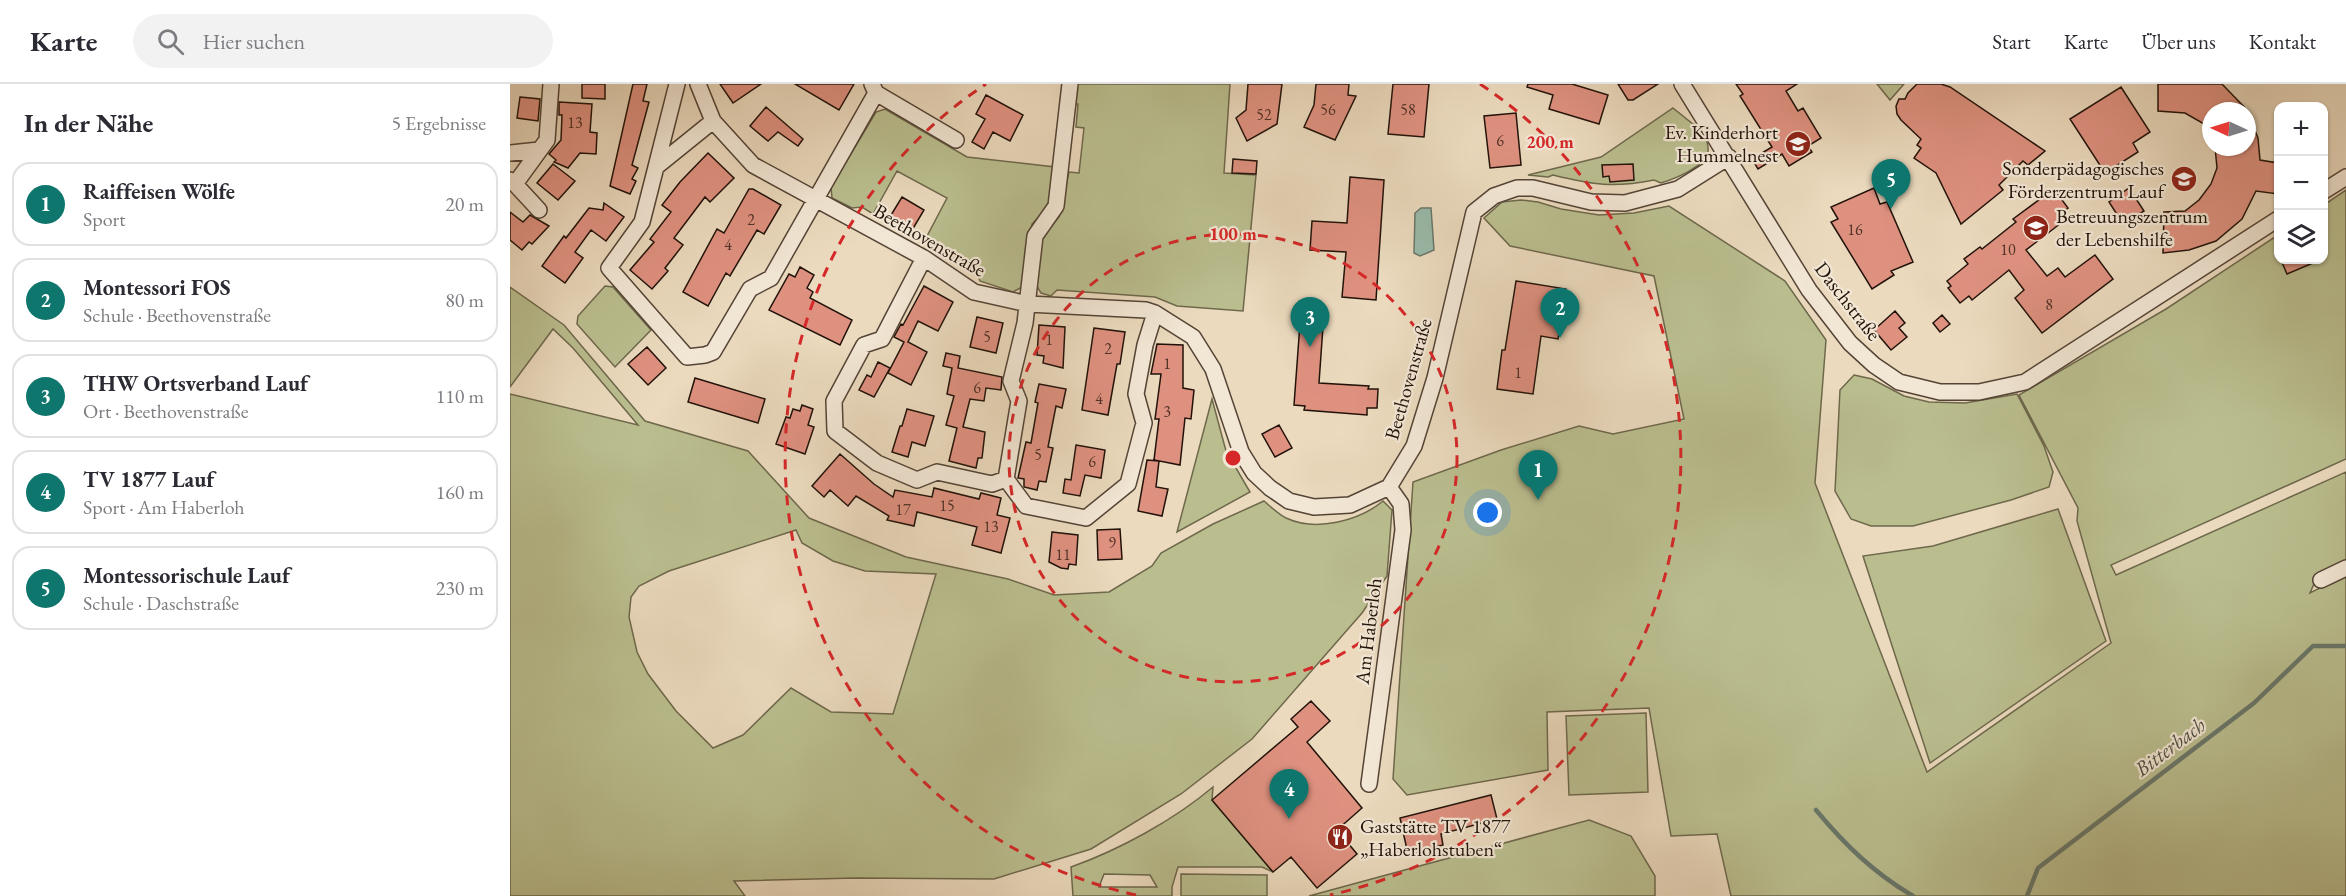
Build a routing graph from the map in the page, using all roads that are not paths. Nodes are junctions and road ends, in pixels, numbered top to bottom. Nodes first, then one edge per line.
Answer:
1 (551, 84) edge
2 (677, 84) edge
3 (698, 84) edge
4 (1070, 84) edge
5 (1682, 84) edge
6 (874, 89) edge
7 (713, 121) junction
8 (956, 140) dead end
9 (539, 150) junction
10 (510, 153) edge
11 (1729, 158) junction
12 (656, 167) junction
13 (2346, 177) edge
14 (512, 182) edge
15 (2328, 188) edge
16 (817, 200) junction
17 (539, 210) dead end
18 (2274, 222) edge
19 (924, 258) junction
20 (1028, 304) junction
21 (1155, 313) junction
22 (1006, 479) junction
23 (1389, 487) junction
24 (2346, 568) edge
25 (2321, 580) dead end
26 (1369, 784) dead end

1 - 9 street
2 - 12 street
3 - 7 street, Beethovenstraße
4 - 20 street
5 - 11 street, Daschstraße
6 - 8 street
6 - 16 street
7 - 12 street
7 - 16 street, Beethovenstraße
9 - 10 street
9 - 14 street
11 - 18 street, Daschstraße
11 - 23 street, Beethovenstraße
12 - 16 street
13 - 15 street
14 - 17 street
16 - 19 street, Beethovenstraße
19 - 20 street, Beethovenstraße
19 - 22 street
20 - 21 street, Beethovenstraße
20 - 22 street
21 - 22 street
21 - 23 street, Beethovenstraße
23 - 26 street, Am Haberloh
24 - 25 street

